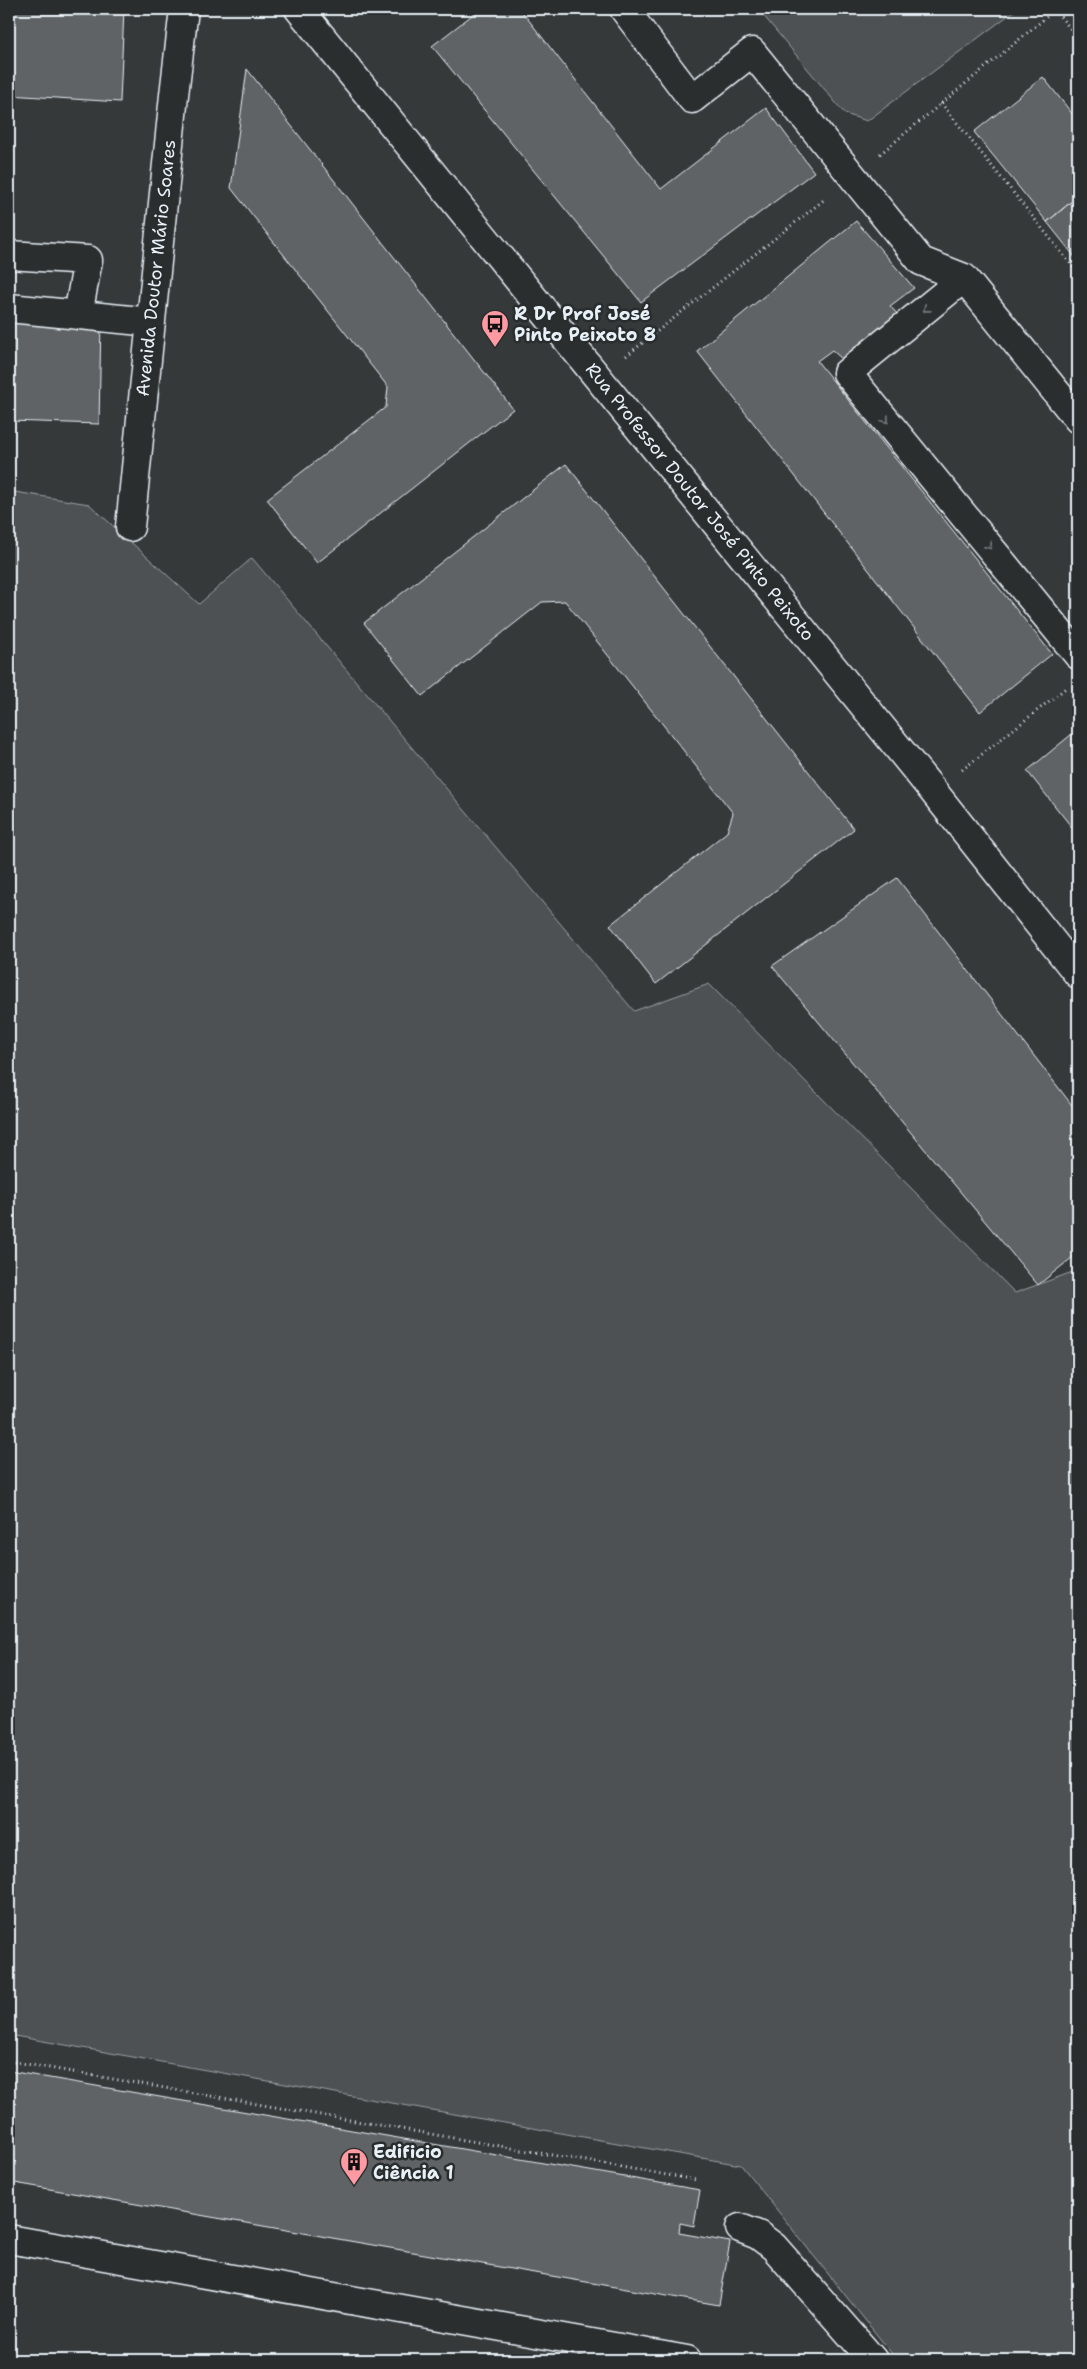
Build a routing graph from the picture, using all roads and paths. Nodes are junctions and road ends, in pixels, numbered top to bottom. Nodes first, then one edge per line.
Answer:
1 (184, 9) edge
2 (299, 9) edge
3 (624, 9) edge
4 (1054, 10) edge
5 (1078, 38) edge
6 (941, 103) dead end
7 (9, 254) edge
8 (1078, 273) edge
9 (964, 278) junction
10 (9, 308) edge
11 (78, 315) junction
12 (151, 322) junction
13 (1078, 419) edge
14 (130, 527) dead end
15 (1078, 655) edge
16 (1071, 684) dead end
17 (934, 792) junction
18 (1078, 974) edge
19 (9, 2061) edge
20 (696, 2180) dead end
21 (740, 2228) dead end
22 (9, 2239) edge
23 (687, 2360) edge
24 (874, 2360) edge

1 - 12 street, Avenida Doutor Mário Soares
2 - 17 street, Rua Professor Doutor José Pinto Peixoto
3 - 9 street
4 - 5 path
6 - 8 path
7 - 11 street
9 - 13 street
9 -> 15 street
10 - 11 street
11 - 12 street
12 - 14 street, Avenida Doutor Mário Soares
16 - 17 path
17 - 18 street, Rua Professor Doutor José Pinto Peixoto
19 - 20 path
21 - 24 street
22 - 23 street

